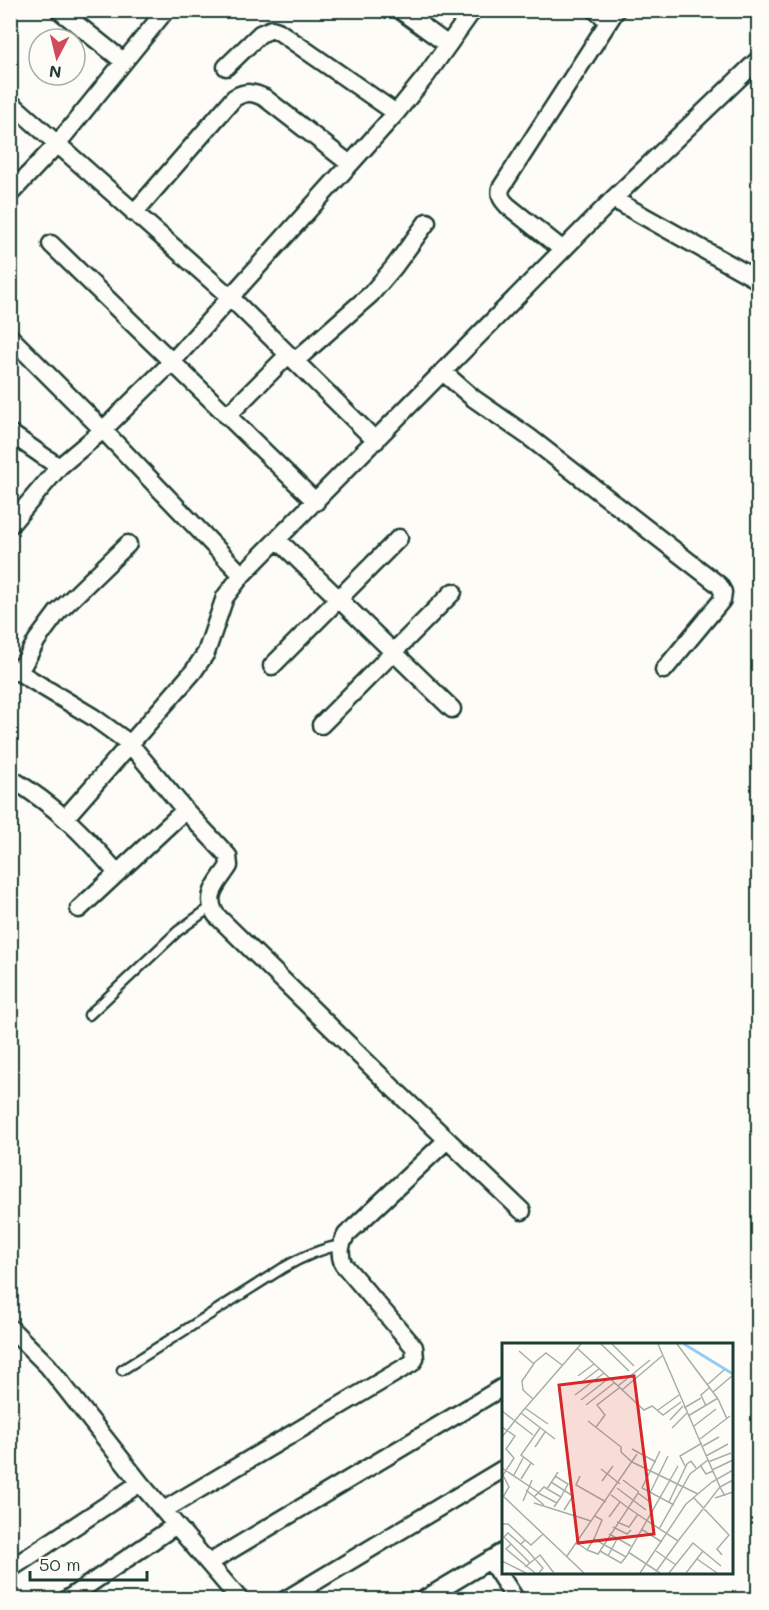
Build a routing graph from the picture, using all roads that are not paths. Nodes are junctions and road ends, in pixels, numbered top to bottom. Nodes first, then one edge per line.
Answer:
1 (59, 10) edge
2 (166, 10) edge
3 (399, 10) edge
4 (473, 10) edge
5 (607, 14) edge
6 (448, 45) junction
7 (759, 60) edge
8 (123, 61) junction
9 (226, 67) dead end
10 (10, 102) edge
11 (396, 113) junction
12 (58, 143) junction
13 (350, 164) junction
14 (10, 194) edge
15 (613, 199) junction
16 (134, 213) junction
17 (427, 222) dead end
18 (51, 244) dead end
19 (563, 250) junction
20 (759, 280) edge
21 (231, 298) junction
22 (10, 337) edge
23 (292, 358) junction
24 (172, 362) junction
25 (443, 372) junction
26 (227, 416) junction
27 (103, 430) junction
28 (10, 433) edge
29 (376, 441) junction
30 (59, 467) junction
31 (316, 502) junction
32 (10, 525) edge
33 (399, 538) dead end
34 (278, 540) junction
35 (128, 544) dead end
36 (242, 575) junction
37 (453, 592) dead end
38 (339, 599) junction
39 (393, 652) junction
40 (272, 666) dead end
41 (15, 669) edge
42 (664, 670) dead end
43 (452, 709) dead end
44 (321, 725) dead end
45 (129, 743) junction
46 (10, 778) edge
47 (185, 810) junction
48 (66, 817) junction
49 (117, 873) junction
50 (211, 907) junction
51 (79, 909) dead end
52 (89, 1015) dead end
53 (447, 1140) junction
54 (522, 1211) dead end
55 (341, 1245) junction
56 (10, 1328) edge
57 (123, 1370) dead end
58 (502, 1388) edge
59 (502, 1470) edge
60 (140, 1483) junction
61 (164, 1510) junction
62 (176, 1525) junction
63 (497, 1556) edge
64 (209, 1563) junction
65 (10, 1569) edge
66 (505, 1574) edge
67 (66, 1599) edge
68 (240, 1599) edge
69 (285, 1599) edge
70 (423, 1599) edge
71 (516, 1599) edge

1 - 8 street
2 - 8 street
3 - 6 street
4 - 6 street
5 - 19 street
6 - 11 street
7 - 15 street
8 - 12 street
9 - 11 street
10 - 12 street
11 - 13 street
12 - 14 street
12 - 16 street
13 - 16 street
13 - 21 street
15 - 19 street
15 - 20 street
16 - 21 street
17 - 23 street
18 - 24 street
19 - 25 street
21 - 23 street
21 - 24 street
22 - 27 street
23 - 26 street
23 - 29 street
24 - 26 street
24 - 27 street
25 - 29 street
25 - 42 street
26 - 31 street
27 - 30 street
27 - 36 street
28 - 30 street
29 - 31 street
30 - 32 street
31 - 34 street
33 - 38 street
34 - 36 street
34 - 38 street
35 - 41 street
36 - 45 street
37 - 39 street
38 - 39 street
38 - 40 street
39 - 43 street
39 - 44 street
41 - 45 street
45 - 47 street
45 - 48 street
46 - 48 street
47 - 49 street
47 - 50 street
48 - 49 street
49 - 51 street
50 - 52 lane
50 - 53 street
53 - 54 street
53 - 55 street
55 - 57 lane
55 - 61 street
56 - 60 street
58 - 64 street
59 - 69 street
60 - 61 street
60 - 65 street
61 - 62 street
62 - 64 street
62 - 67 street
63 - 70 street
64 - 68 street
66 - 71 street

